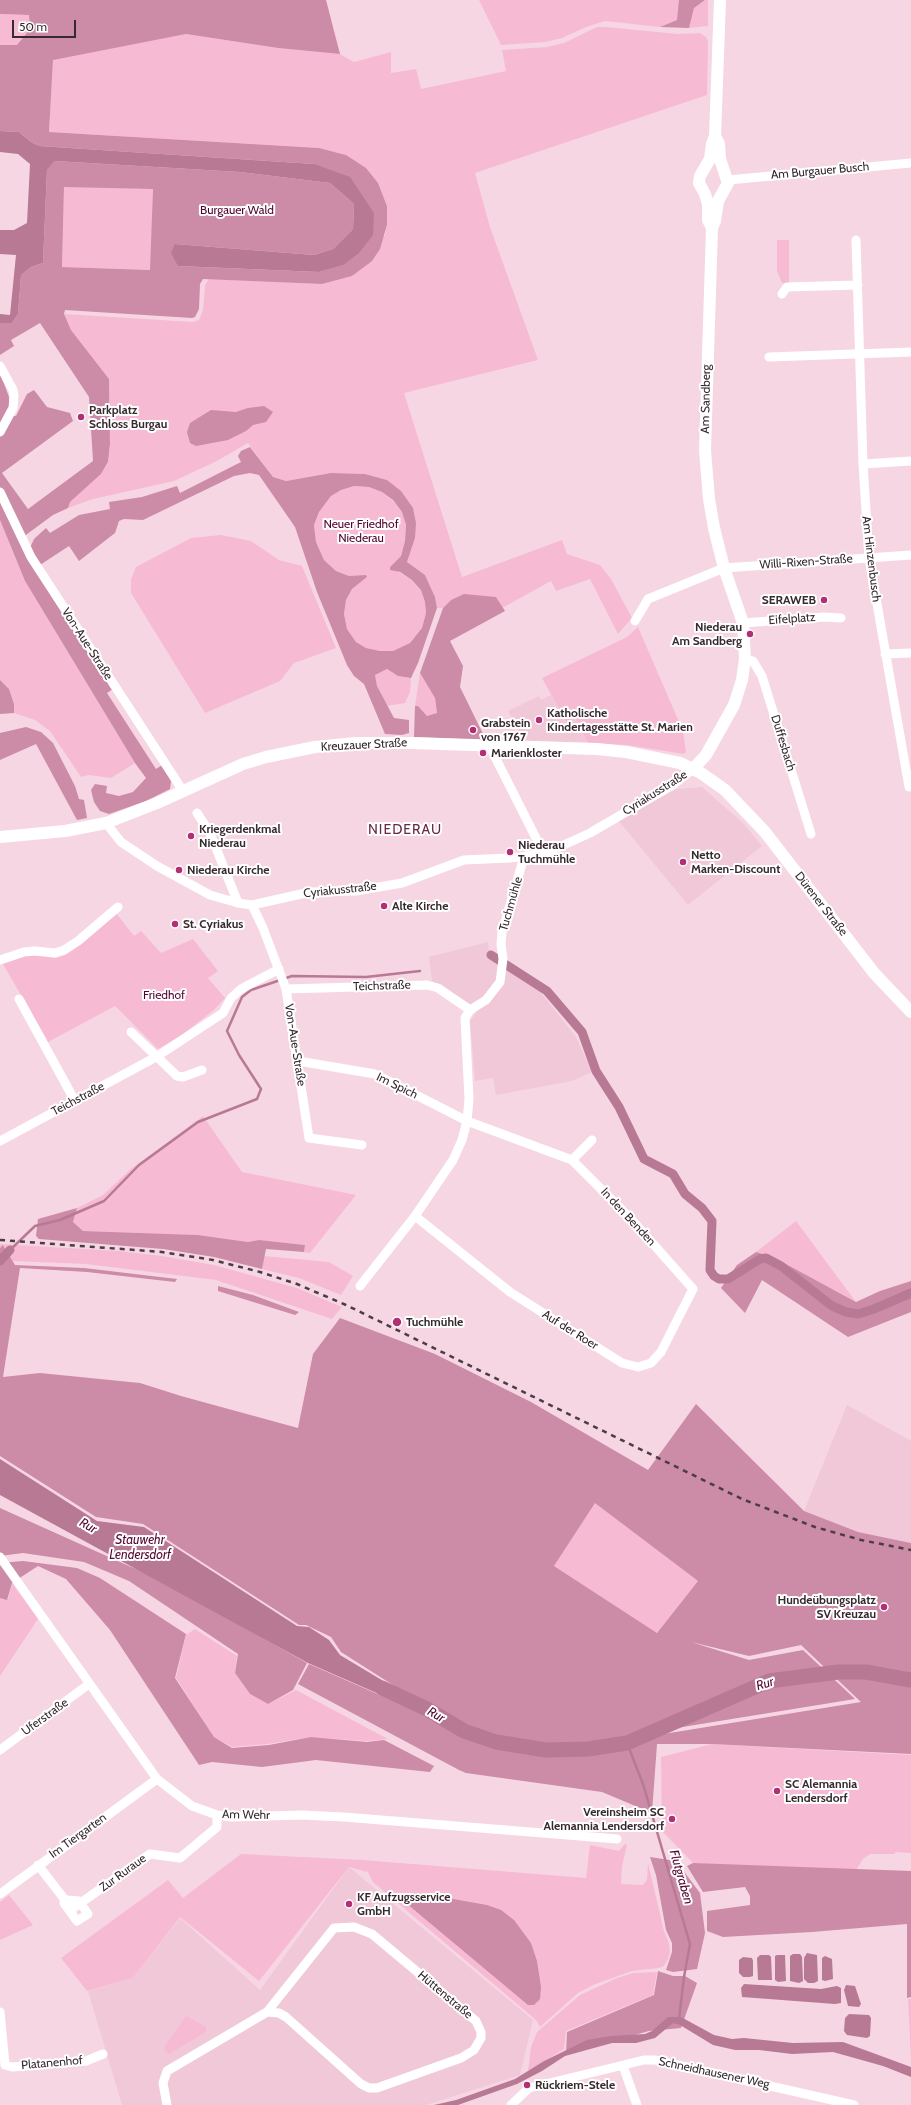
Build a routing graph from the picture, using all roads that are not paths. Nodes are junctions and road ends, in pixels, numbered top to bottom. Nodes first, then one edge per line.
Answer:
1 (720, 0) edge
2 (715, 136) junction
3 (911, 163) edge
4 (705, 170) junction
5 (727, 176) junction
6 (705, 194) junction
7 (722, 194) junction
8 (712, 228) junction
9 (856, 240) dead end
10 (858, 285) junction
11 (782, 294) dead end
12 (911, 352) edge
13 (860, 354) junction
14 (769, 357) dead end
15 (0, 366) edge
16 (0, 432) edge
17 (911, 461) edge
18 (863, 464) junction
19 (0, 492) edge
20 (911, 555) edge
21 (869, 558) junction
22 (724, 568) junction
23 (841, 618) dead end
24 (635, 621) dead end
25 (742, 623) junction
26 (911, 653) edge
27 (885, 654) junction
28 (746, 659) junction
29 (489, 745) junction
30 (693, 769) junction
31 (910, 787) dead end
32 (183, 792) junction
33 (197, 813) dead end
34 (106, 823) junction
35 (811, 834) dead end
36 (0, 837) edge
37 (544, 854) junction
38 (524, 857) junction
39 (238, 904) junction
40 (252, 904) junction
41 (118, 907) dead end
42 (0, 960) edge
43 (282, 979) junction
44 (19, 999) dead end
45 (470, 1010) junction
46 (911, 1012) edge
47 (131, 1032) dead end
48 (156, 1057) junction
49 (298, 1061) junction
50 (202, 1070) dead end
51 (75, 1101) junction
52 (467, 1122) junction
53 (592, 1140) dead end
54 (0, 1142) edge
55 (362, 1145) dead end
56 (572, 1160) junction
57 (415, 1216) junction
58 (683, 1276) joint
59 (360, 1286) dead end
60 (0, 1557) edge
61 (89, 1684) junction
62 (0, 1750) edge
63 (157, 1779) junction
64 (217, 1815) junction
65 (617, 1839) dead end
66 (38, 1865) junction
67 (0, 1894) edge
68 (66, 1901) junction
69 (80, 1904) junction
70 (0, 2012) edge
71 (267, 2012) junction
72 (103, 2054) dead end
73 (623, 2066) junction
74 (167, 2105) edge
75 (511, 2105) edge
76 (637, 2105) edge
77 (854, 2105) edge

1 - 2 main road
2 - 4 main road
2 - 5 main road
3 - 5 street, Am Burgauer Busch
4 - 5 main road
4 - 6 main road
5 - 7 main road
6 - 7 main road
6 - 8 main road
7 - 8 main road
8 - 22 main road, Am Sandberg
9 - 10 street, Am Hinzenbusch
10 - 11 street
10 - 13 street, Am Hinzenbusch
12 - 13 street
13 - 14 street
13 - 18 street, Am Hinzenbusch
15 - 16 street
17 - 18 street
18 - 21 street, Am Hinzenbusch
19 - 32 street, Von-Aue-Straße
20 - 21 street, Willi-Rixen-Straße
21 - 22 street, Willi-Rixen-Straße
21 - 27 street, Am Hinzenbusch
22 - 24 street
22 - 25 main road, Am Sandberg
23 - 25 street, Eifelplatz
25 - 28 main road, Am Sandberg
26 - 27 street
27 - 31 street, Am Hinzenbusch
28 - 30 main road, Am Sandberg
28 - 35 street, Duffesbach
29 - 30 main road, Kreuzauer Straße
29 - 32 main road, Kreuzauer Straße
29 - 37 street
30 - 37 street, Cyriakusstraße
30 - 46 main road, Dürener Straße
32 - 34 main road, Kreuzauer Straße
33 - 39 street
34 - 36 main road, Kreuzauer Straße
34 - 39 street, Cyriakusstraße
37 - 38 street, Cyriakusstraße
38 - 40 street, Cyriakusstraße
38 - 45 street, Tuchmühle
39 - 40 street, Cyriakusstraße
40 - 43 street, Von-Aue-Straße
41 - 42 street
43 - 45 street, Teichstraße
43 - 48 street, Teichstraße
43 - 49 street, Von-Aue-Straße
44 - 51 street
45 - 52 street
47 - 48 street
48 - 50 street
48 - 51 street, Teichstraße
49 - 52 street, Im Spich
49 - 55 street, Von-Aue-Straße
51 - 54 street, Teichstraße
52 - 56 street, In den Benden
52 - 57 street
53 - 56 street
56 - 58 street, In den Benden
57 - 58 street, Auf der Roer
57 - 59 street
60 - 61 street, Am Wehr
61 - 62 street, Uferstraße
61 - 63 street, Am Wehr
63 - 64 street, Am Wehr
63 - 66 street, Im Tiergarten
64 - 65 street, Am Wehr
64 - 69 street, Zur Ruraue
66 - 67 street, Im Tiergarten
66 - 68 street
68 - 69 street
68 - 69 street
70 - 72 street, Platanenhof
71 - 71 street, Hüttenstraße
71 - 74 street, Hüttenstraße
73 - 75 street, Schneidhausener Weg
73 - 76 street
73 - 77 street, Schneidhausener Weg

